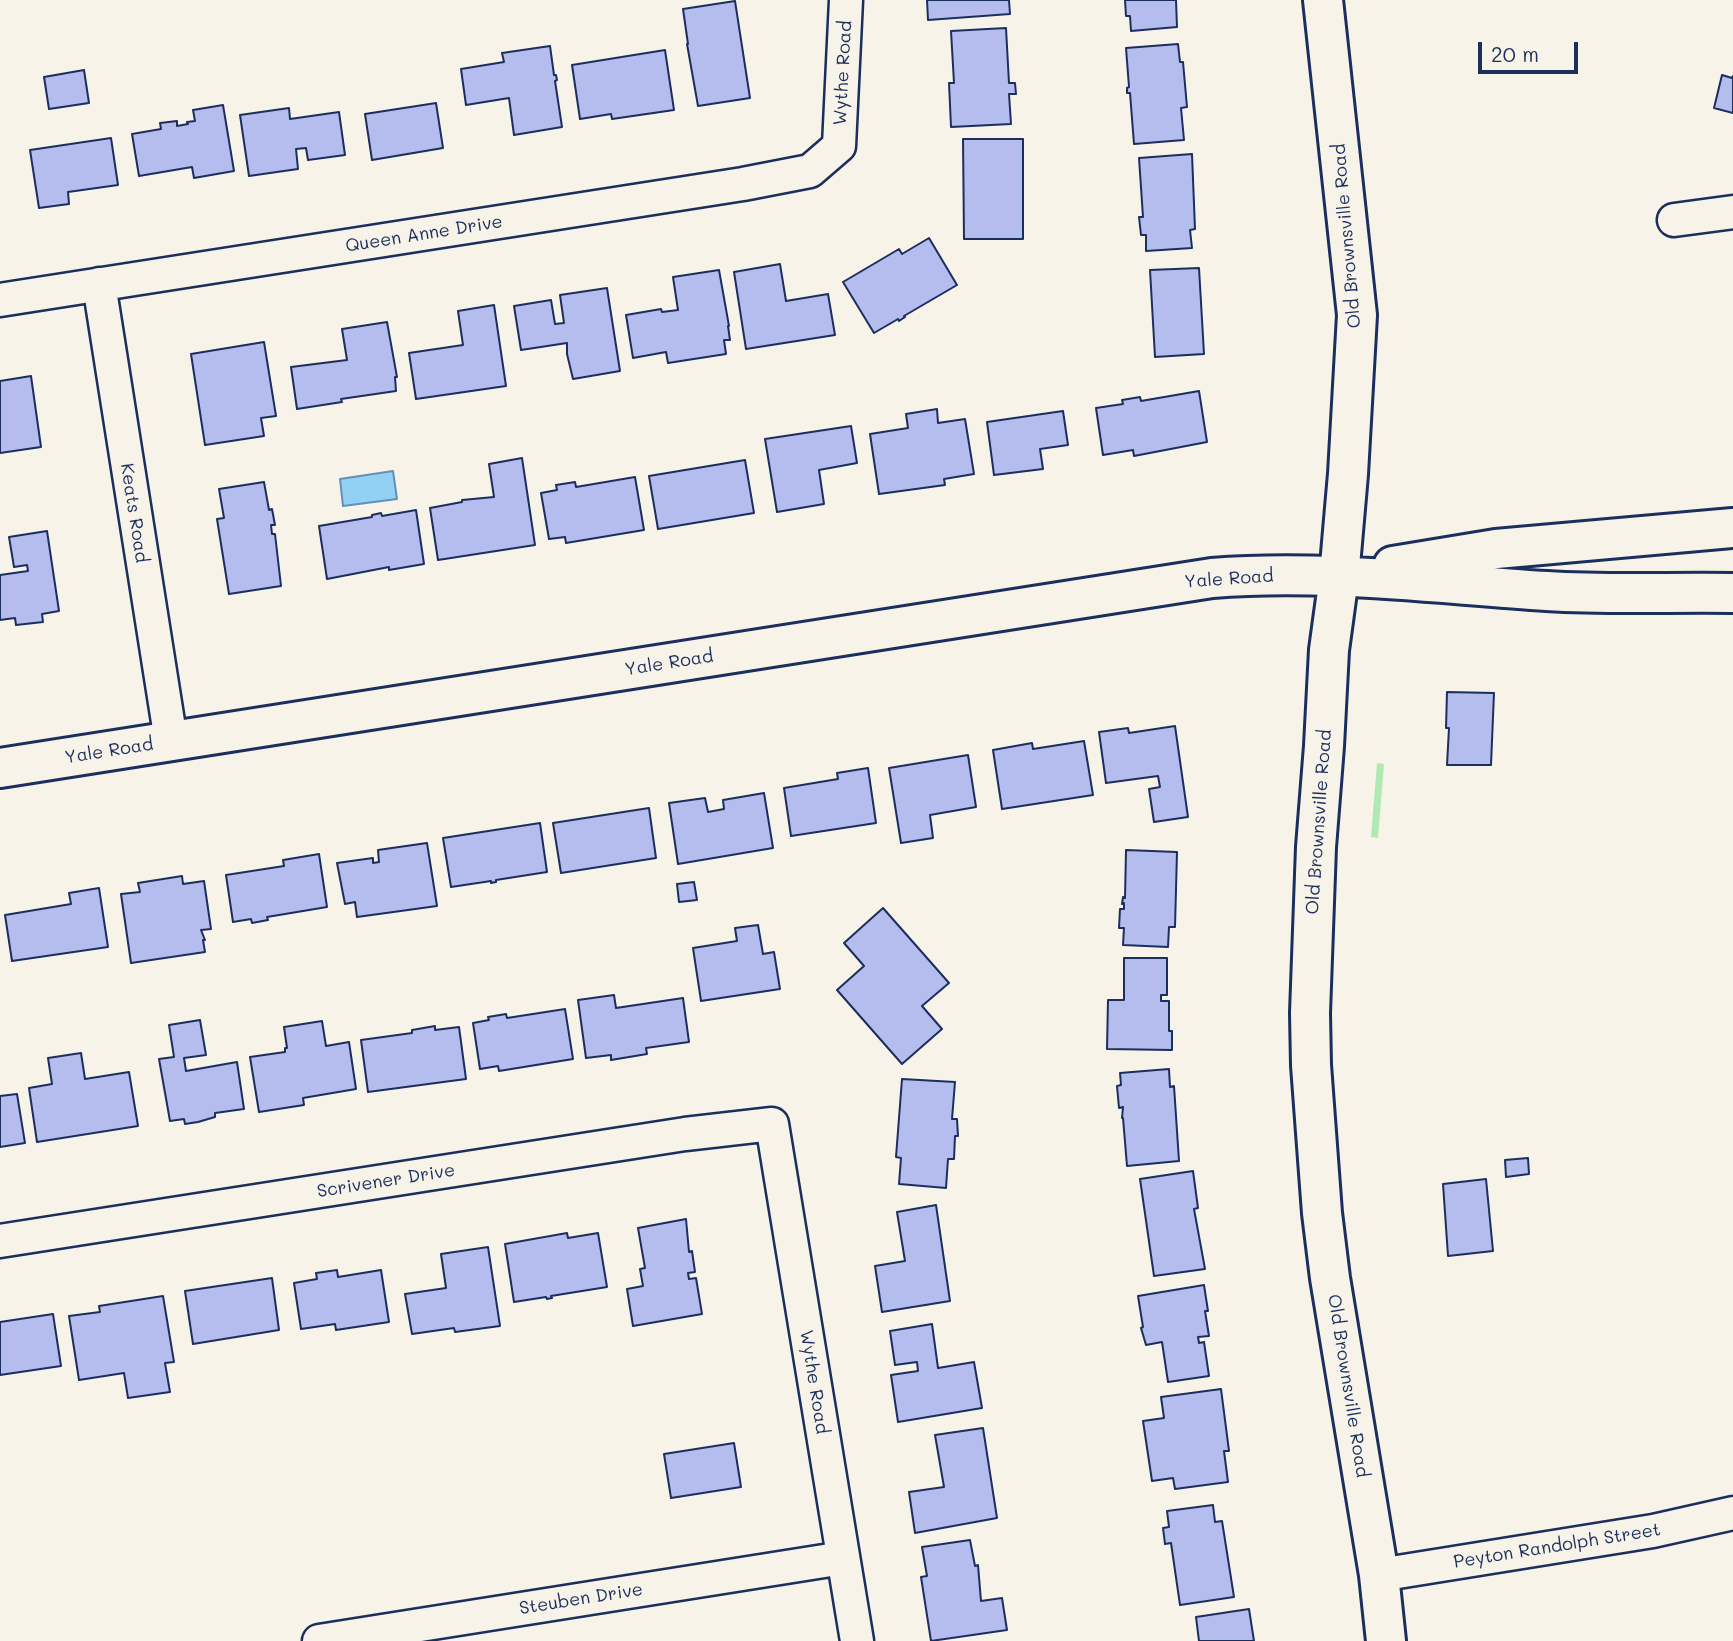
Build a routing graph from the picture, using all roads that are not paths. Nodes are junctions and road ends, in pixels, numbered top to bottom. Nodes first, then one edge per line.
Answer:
1 (846, 0) edge
2 (1323, 0) edge
3 (839, 146) joint
4 (1733, 212) edge
5 (1674, 220) dead end
6 (99, 284) junction
7 (0, 300) edge
8 (1733, 528) edge
9 (1339, 577) junction
10 (1733, 593) edge
11 (171, 741) junction
12 (0, 768) edge
13 (772, 1124) joint
14 (0, 1241) edge
15 (1733, 1513) edge
16 (843, 1558) junction
17 (1379, 1575) junction
18 (319, 1641) edge
19 (857, 1641) edge
20 (1386, 1641) edge

1 - 3 street, Wythe Road
2 - 9 main road, Old Brownsville Road
3 - 6 street, Queen Anne Drive
4 - 5 street
6 - 7 street, Queen Anne Drive
6 - 11 street, Keats Road
8 - 9 main road, Yale Road
9 - 10 main road, Yale Road
9 - 11 main road, Yale Road
9 - 17 main road, Old Brownsville Road
11 - 12 main road, Yale Road
13 - 14 street, Scrivener Drive
13 - 16 street, Wythe Road
15 - 17 street, Peyton Randolph Street
16 - 18 street, Steuben Drive
16 - 19 street, Wythe Road
17 - 20 main road, Old Brownsville Road

